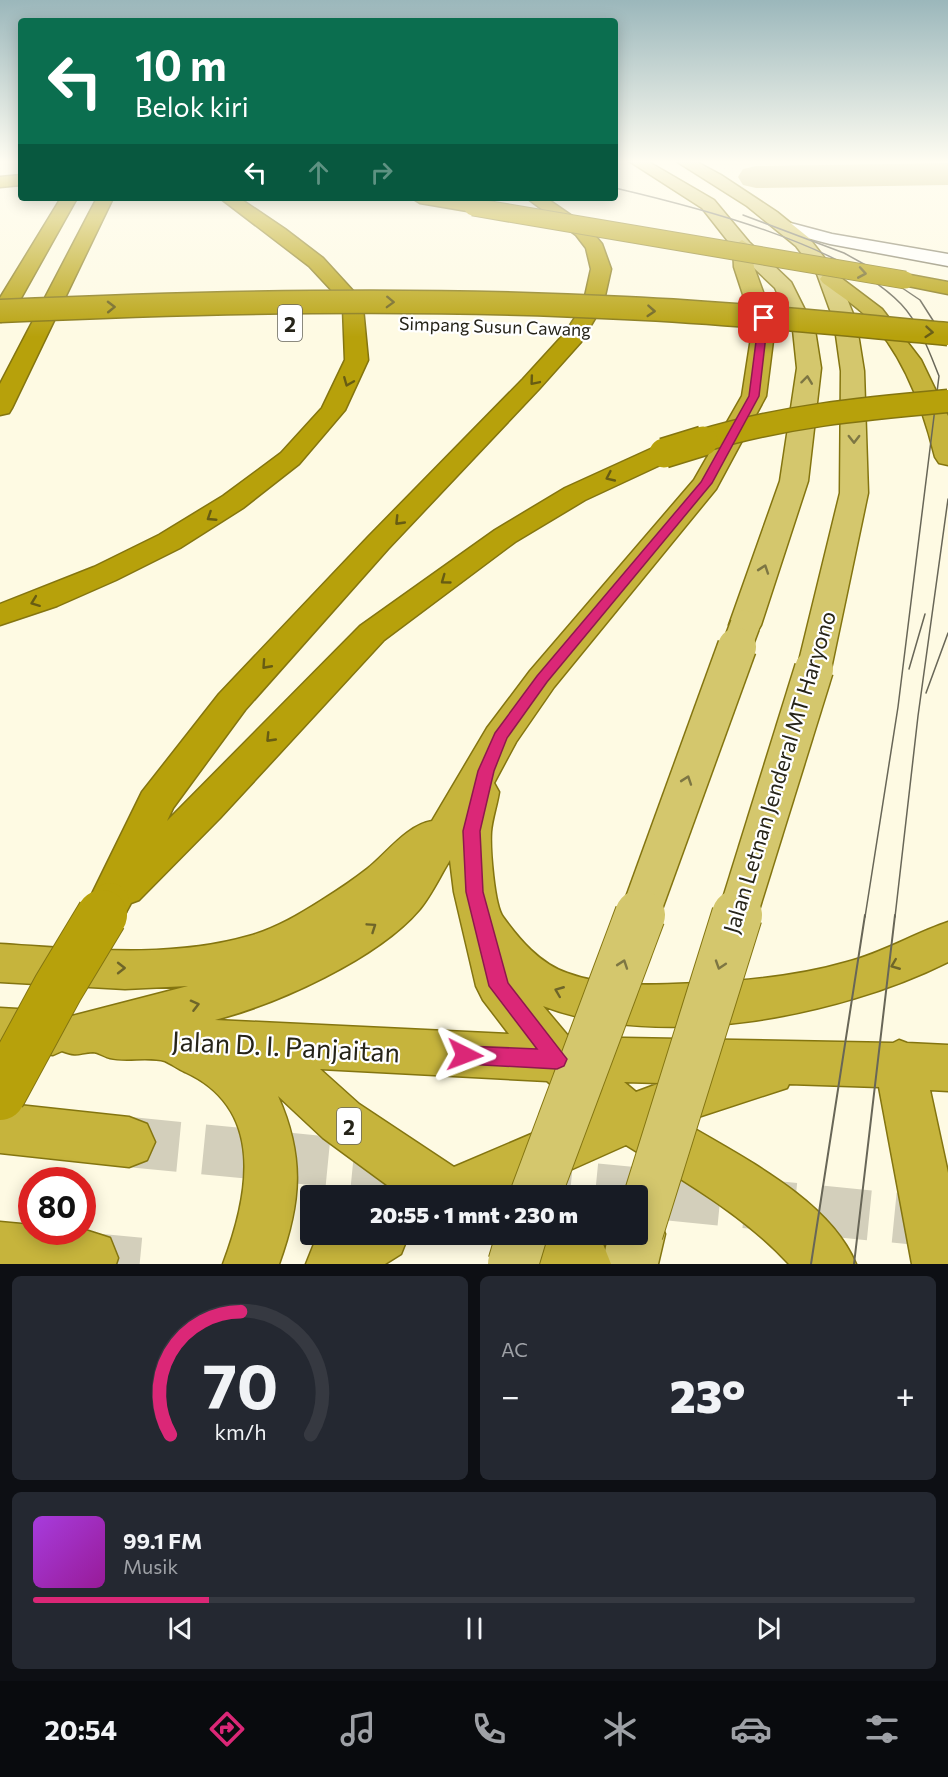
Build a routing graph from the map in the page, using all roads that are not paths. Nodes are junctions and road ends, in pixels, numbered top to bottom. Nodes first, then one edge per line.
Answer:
1 (56, 220) edge
2 (94, 220) edge
3 (258, 220) edge
4 (550, 220) edge
5 (566, 220) edge
6 (721, 220) edge
7 (774, 220) edge
8 (783, 226) junction
9 (742, 246) junction
10 (948, 260) edge
11 (830, 279) junction
12 (948, 288) edge
13 (0, 313) edge
14 (380, 323) dead end
15 (558, 327) dead end
16 (0, 328) edge
17 (605, 329) dead end
18 (948, 334) edge
19 (724, 335) dead end
20 (948, 353) edge
21 (948, 401) edge
22 (0, 408) edge
23 (948, 457) edge
24 (0, 615) edge
25 (500, 737) junction
26 (459, 812) junction
27 (110, 902) junction
28 (481, 914) junction
29 (948, 941) edge
30 (0, 963) edge
31 (0, 1029) edge
32 (77, 1035) junction
33 (153, 1039) junction
34 (259, 1046) junction
35 (557, 1059) junction
36 (824, 1062) junction
37 (923, 1065) edge
38 (0, 1095) edge
39 (629, 1118) junction
40 (0, 1128) edge
41 (129, 1142) tunnel mouth
42 (435, 1185) edge
43 (474, 1185) edge
44 (539, 1185) edge
45 (648, 1198) edge
46 (364, 1245) edge
47 (519, 1245) edge
48 (544, 1245) edge
49 (634, 1245) edge
50 (0, 1250) edge
51 (90, 1258) dead end
52 (251, 1264) edge
53 (334, 1264) edge
54 (513, 1264) edge
55 (583, 1264) edge
56 (630, 1264) edge
57 (828, 1264) edge
58 (940, 1264) edge

1 - 13 highway, Simpang Susun Cawang
2 - 22 highway
3 -> 24 highway
4 -> 12 highway, bridge
5 -> 27 highway
6 - 9 main road
7 - 8 main road, Jalan Letnan Jenderal MT Haryono
8 - 10 street
8 - 11 main road, Jalan Letnan Jenderal MT Haryono
9 - 25 highway
44 -> 9 main road, bridge
11 - 23 highway
11 -> 45 main road, Jalan Letnan Jenderal MT Haryono, bridge
13 -> 18 highway, Simpang Susun Cawang / 2, bridge
14 - 16 highway, Simpang Susun Cawang / 2
15 - 17 highway, Simpang Susun Cawang
19 - 20 highway
21 -> 27 highway, bridge
25 - 26 highway
25 - 28 highway
30 -> 26 highway
32 -> 26 highway
27 - 38 highway, bridge
29 -> 28 highway
28 - 35 highway
31 - 32 highway, Jalan D. I. Panjaitan
32 - 33 highway, Jalan D. I. Panjaitan
33 - 34 highway, Jalan D. I. Panjaitan
33 - 52 highway
34 - 35 highway, Jalan D. I. Panjaitan
34 - 42 highway, 2
35 - 36 highway, Jalan D. I. Panjaitan
35 - 39 highway
36 - 37 highway
36 - 39 highway
37 - 58 highway
39 - 43 highway
39 - 57 highway
40 - 41 highway
46 - 53 highway
47 - 54 main road, bridge
48 - 55 highway
49 - 56 main road, Jalan Letnan Jenderal MT Haryono
50 - 51 highway

